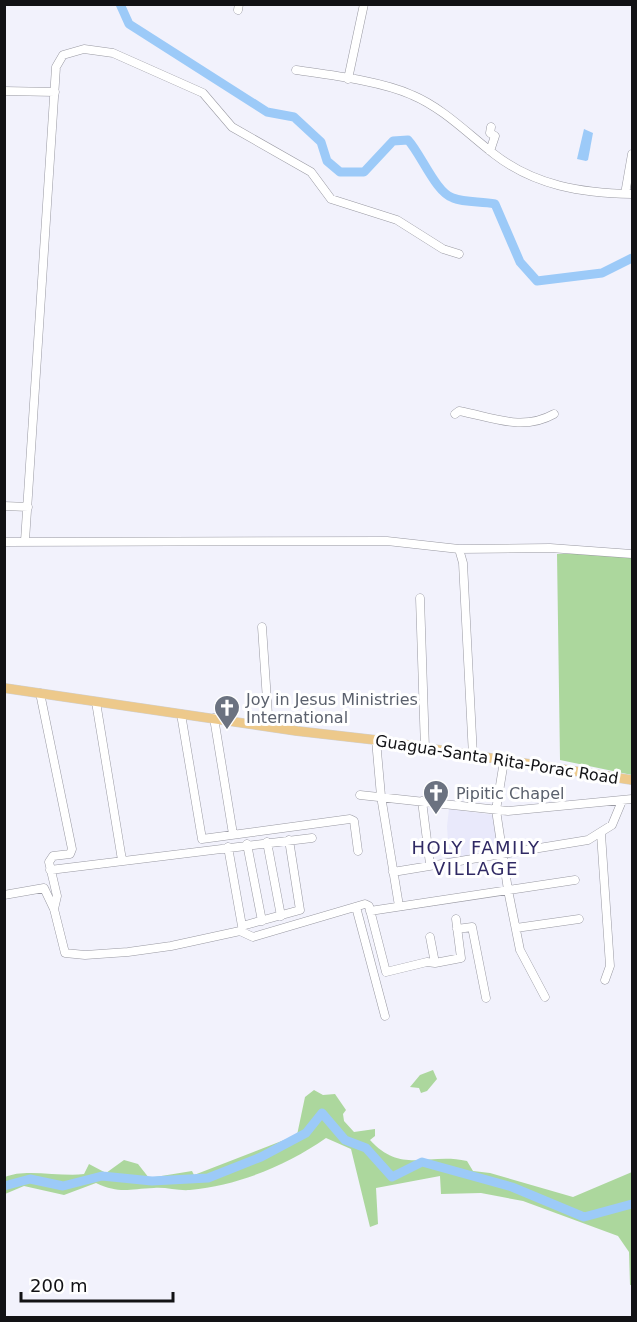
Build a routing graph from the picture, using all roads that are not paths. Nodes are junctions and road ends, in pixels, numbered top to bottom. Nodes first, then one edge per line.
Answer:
1 (364, 4) edge
2 (296, 70) dead end
3 (348, 79) junction
4 (4, 91) edge
5 (55, 92) junction
6 (491, 127) dead end
7 (490, 151) junction
8 (633, 154) edge
9 (629, 194) edge
10 (459, 254) dead end
11 (455, 414) dead end
12 (554, 414) dead end
13 (4, 506) edge
14 (28, 507) junction
15 (25, 541) junction
16 (4, 542) edge
17 (459, 549) junction
18 (633, 554) edge
19 (420, 598) dead end
20 (262, 627) dead end
21 (4, 688) edge
22 (40, 693) junction
23 (96, 702) junction
24 (181, 714) junction
25 (214, 718) junction
26 (284, 720) dead end
27 (376, 740) junction
28 (425, 749) junction
29 (473, 756) junction
30 (504, 761) junction
31 (633, 780) edge
32 (360, 795) dead end
33 (381, 796) junction
34 (633, 799) edge
35 (422, 801) junction
36 (622, 801) junction
37 (496, 810) junction
38 (233, 834) junction
39 (601, 834) junction
40 (312, 838) dead end
41 (289, 840) junction
42 (267, 842) junction
43 (247, 844) junction
44 (228, 847) junction
45 (358, 852) dead end
46 (503, 853) junction
47 (122, 860) junction
48 (430, 864) junction
49 (50, 870) junction
50 (393, 872) junction
51 (575, 880) dead end
52 (55, 888) junction
53 (508, 890) junction
54 (46, 893) junction
55 (4, 895) edge
56 (399, 906) junction
57 (356, 907) junction
58 (54, 909) junction
59 (370, 911) junction
60 (281, 916) junction
61 (456, 919) dead end
62 (579, 919) dead end
63 (262, 921) junction
64 (516, 928) junction
65 (457, 929) junction
66 (430, 937) dead end
67 (435, 963) junction
68 (605, 980) dead end
69 (545, 997) dead end
70 (486, 998) dead end
71 (385, 1016) dead end

1 - 3 street
2 - 3 street
3 - 7 street
4 - 5 street
5 - 10 street
5 - 14 street
6 - 7 street
7 - 9 street
8 - 9 street
11 - 12 street
13 - 14 street
14 - 15 street
15 - 16 street
15 - 17 street
17 - 18 street
17 - 29 street
19 - 28 street
20 - 26 street
21 - 22 main road, Guagua-Santa Rita-Porac Road
22 - 23 main road, Guagua-Santa Rita-Porac Road
22 - 49 street
23 - 24 main road, Guagua-Santa Rita-Porac Road
23 - 47 street
24 - 25 main road, Guagua-Santa Rita-Porac Road
24 - 38 street
25 - 27 main road, Guagua-Santa Rita-Porac Road
25 - 38 street
27 - 28 main road, Guagua-Santa Rita-Porac Road
27 - 33 street
28 - 29 main road, Guagua-Santa Rita-Porac Road
29 - 30 main road, Guagua-Santa Rita-Porac Road
30 - 31 main road, Guagua-Santa Rita-Porac Road
30 - 37 street
32 - 33 street
33 - 35 street
33 - 50 street
34 - 36 street
35 - 37 street
35 - 48 street
36 - 37 street
36 - 39 street
37 - 46 street
38 - 45 street
39 - 46 street
39 - 68 street
40 - 41 street
41 - 42 street
41 - 60 street
42 - 43 street
42 - 60 street
43 - 44 street
43 - 63 street
44 - 47 street
44 - 63 street
46 - 48 street
46 - 53 street
47 - 49 street
48 - 50 street
49 - 52 street
50 - 56 street
51 - 53 street
52 - 54 street
52 - 58 street
53 - 56 street
53 - 64 street
54 - 55 street
54 - 58 street
56 - 59 street
57 - 58 street
57 - 59 street
57 - 71 street
59 - 67 street
60 - 63 street
61 - 65 street
62 - 64 street
64 - 69 street
65 - 67 street
65 - 70 street
66 - 67 street

